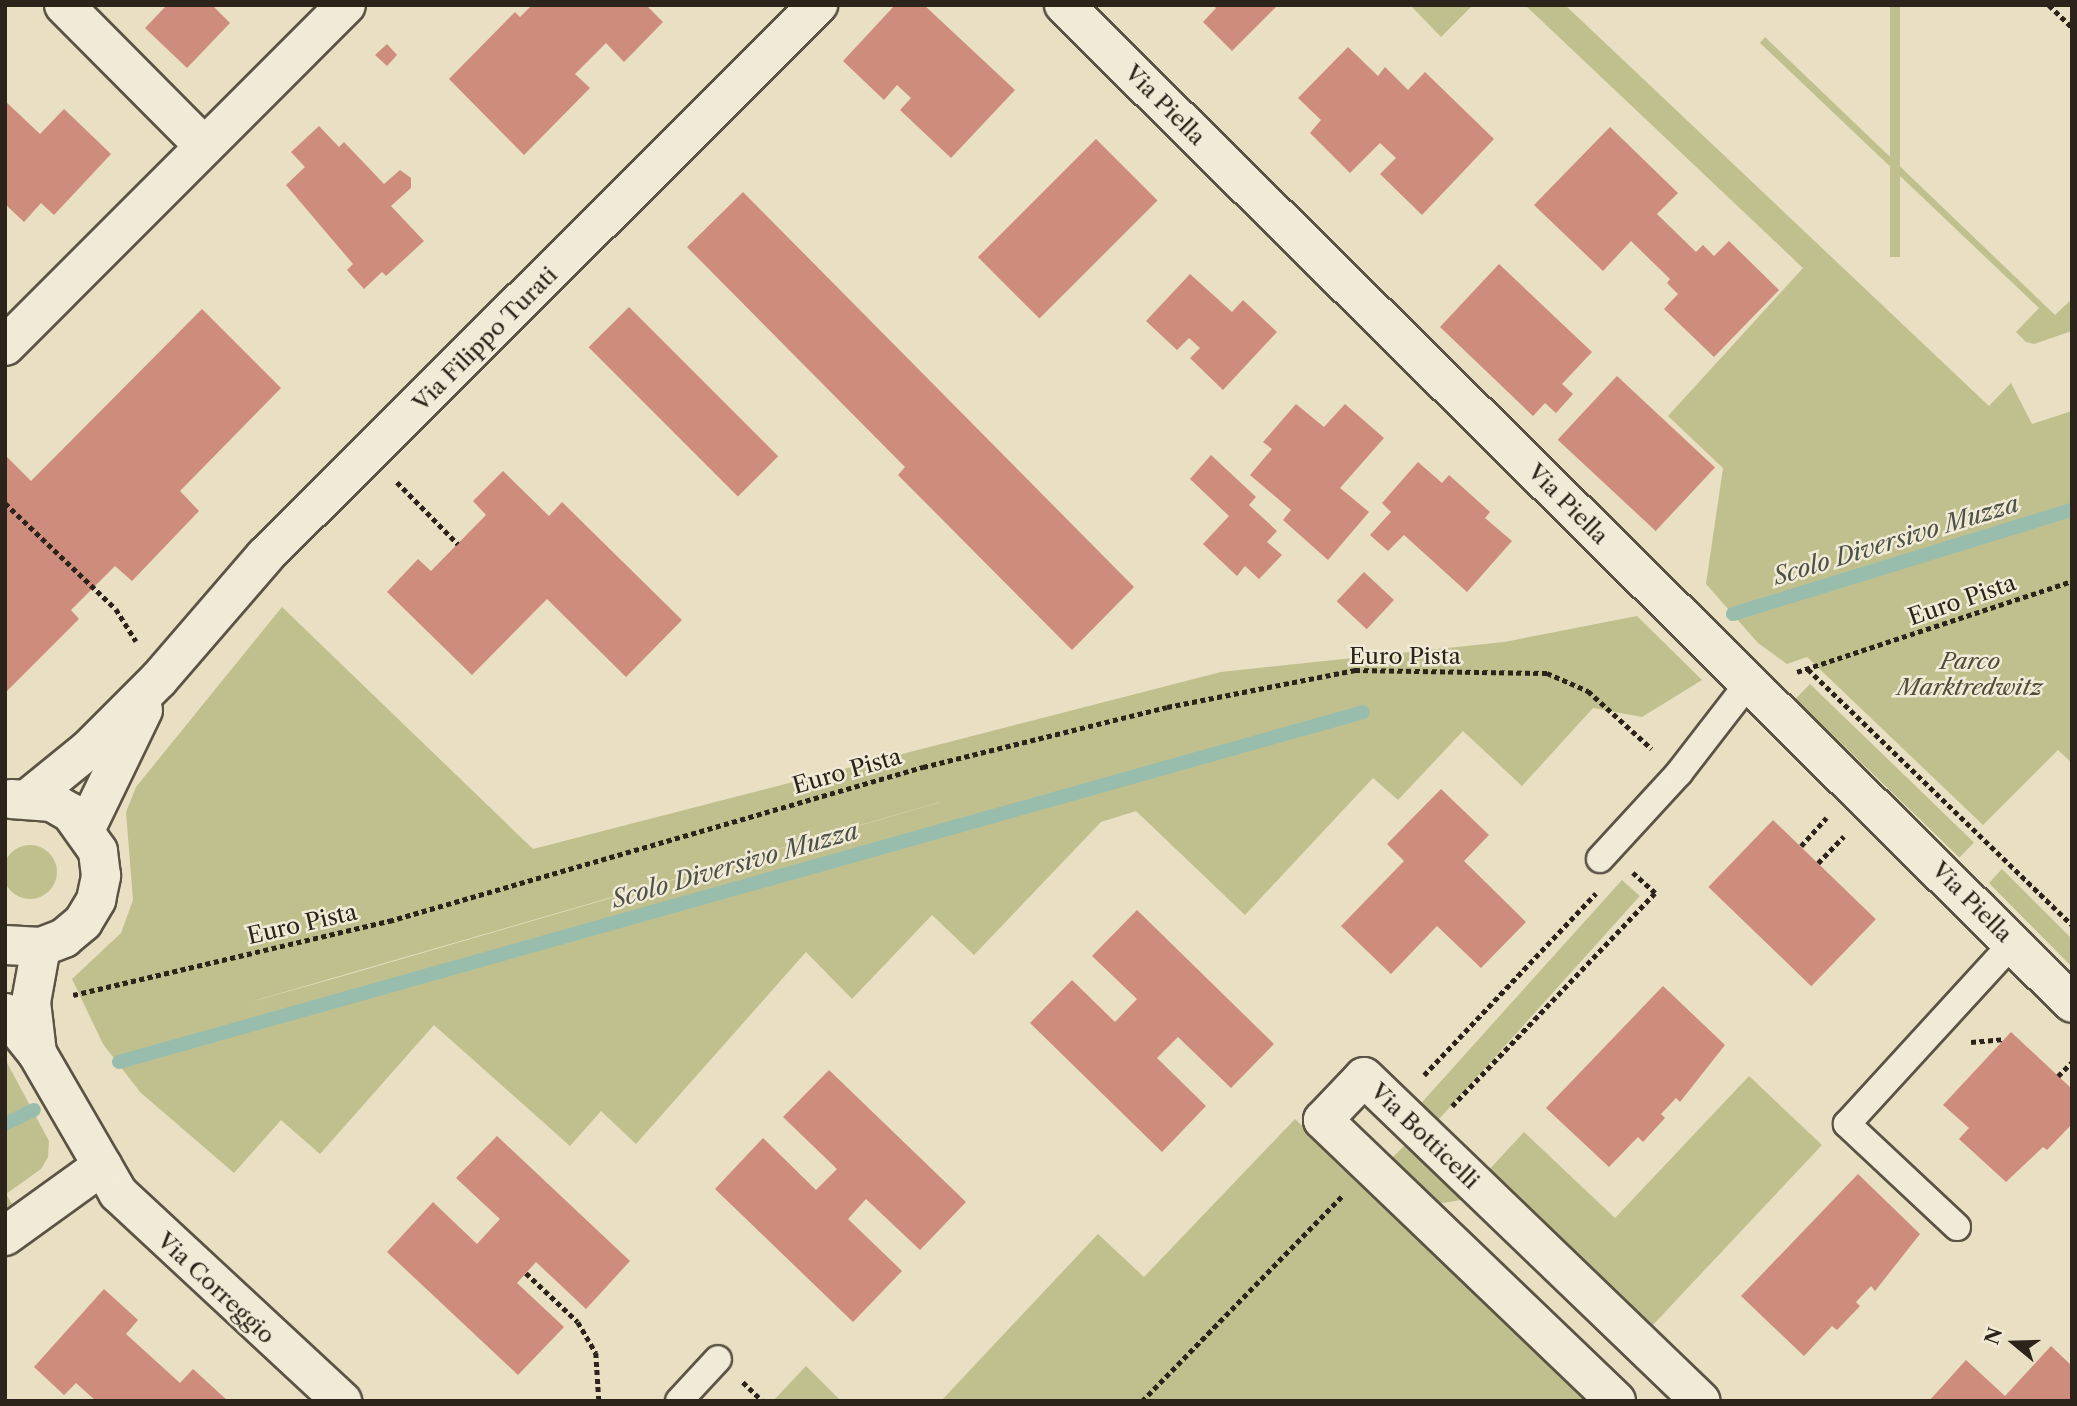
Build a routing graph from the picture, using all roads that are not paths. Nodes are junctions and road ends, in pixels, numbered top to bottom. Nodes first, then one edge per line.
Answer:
1 (64, 5) edge
2 (346, 5) edge
3 (818, 5) edge
4 (1065, 5) edge
5 (204, 146) junction
6 (5, 346) edge
7 (159, 679) junction
8 (1766, 679) junction
9 (18, 799) edge
10 (86, 828) junction
11 (1609, 868) road end
12 (2013, 943) junction
13 (23, 946) edge
14 (2072, 1003) edge
15 (18, 1008) edge
16 (102, 1166) junction
17 (1957, 1227) dead end
18 (5, 1236) edge
19 (718, 1359) dead end
20 (342, 1401) edge
21 (679, 1401) edge
22 (1616, 1401) edge
23 (1701, 1401) edge

1 - 5 street
2 - 5 street
3 - 7 street, Via Filippo Turati
4 - 8 street, Via Piella
5 - 6 street
7 - 9 street, Via Filippo Turati
7 - 10 street, Via Filippo Turati
8 - 11 lane
8 - 12 street, Via Piella
9 - 10 street
10 - 13 street
12 - 14 street, Via Piella
12 - 17 lane
13 - 15 street
15 - 16 street, Via Correggio
16 - 18 street
16 - 20 street, Via Correggio
19 - 21 lane
22 - 23 street, Via Botticelli

